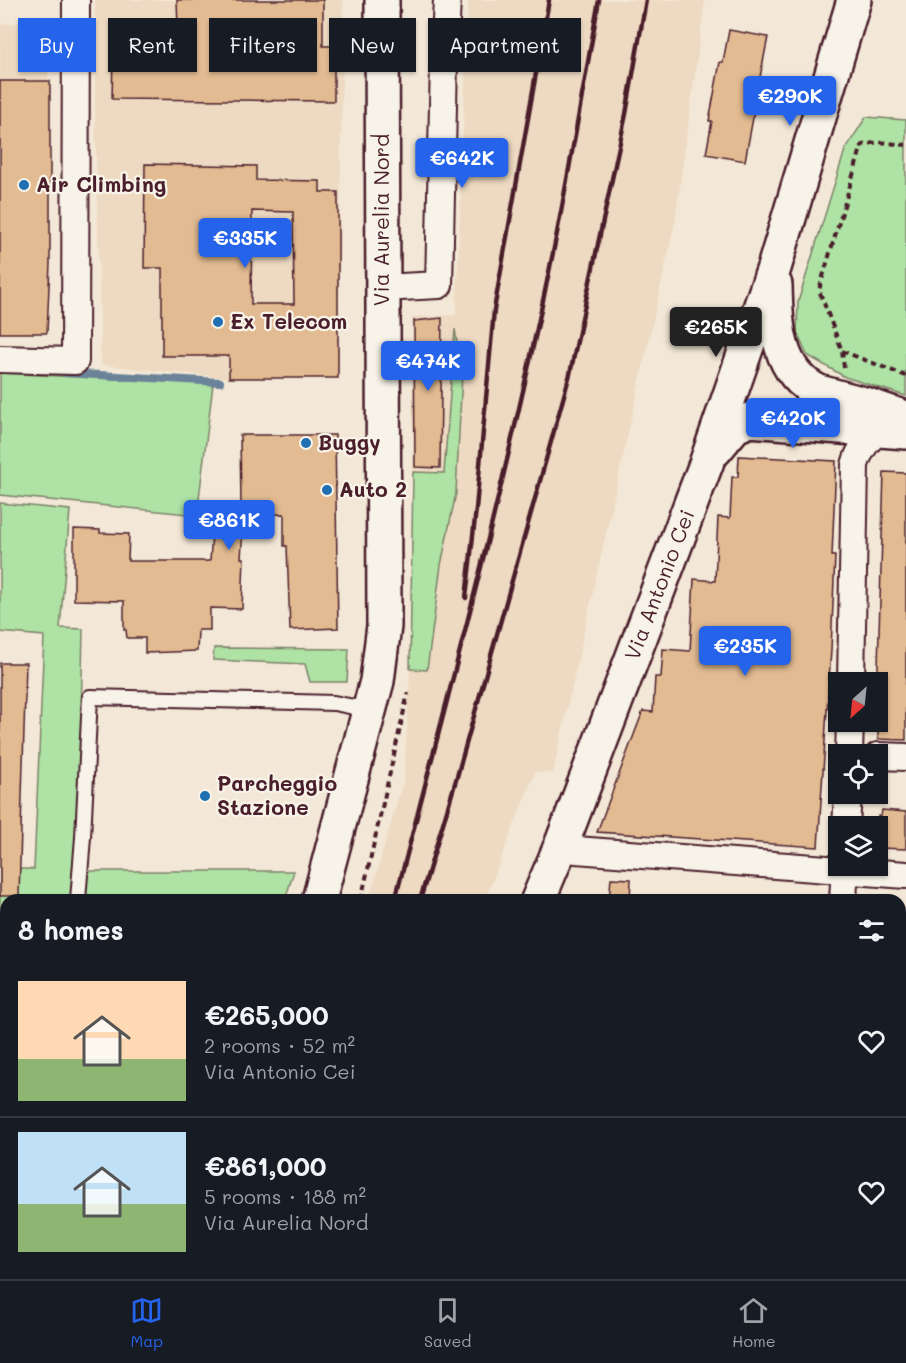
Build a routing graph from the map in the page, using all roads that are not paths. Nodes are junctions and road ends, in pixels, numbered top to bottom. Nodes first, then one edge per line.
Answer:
1 (76, 0) edge
2 (382, 0) edge
3 (447, 0) edge
4 (854, 0) edge
5 (774, 268) junction
6 (382, 288) junction
7 (0, 359) edge
8 (897, 427) edge
9 (706, 464) junction
10 (851, 672) edge
11 (374, 695) junction
12 (888, 756) edge
13 (906, 757) edge
14 (576, 850) dead end
15 (828, 867) edge
16 (888, 872) edge
17 (906, 874) edge
18 (844, 876) edge
19 (78, 894) edge
20 (321, 894) edge
21 (541, 894) edge
22 (843, 894) edge

1 - 7 street
2 - 6 street, Via Aurelia Nord
3 - 6 street
4 - 5 street, Via Antonio Cei
5 - 8 street
5 - 9 street, Via Antonio Cei
6 - 11 street, Via Aurelia Nord
8 - 9 street
8 - 10 street
9 - 21 street, Via Antonio Cei
11 - 19 lane
11 - 20 street, Via Aurelia Nord
12 - 13 street
14 - 15 street
16 - 17 street
18 - 22 street

